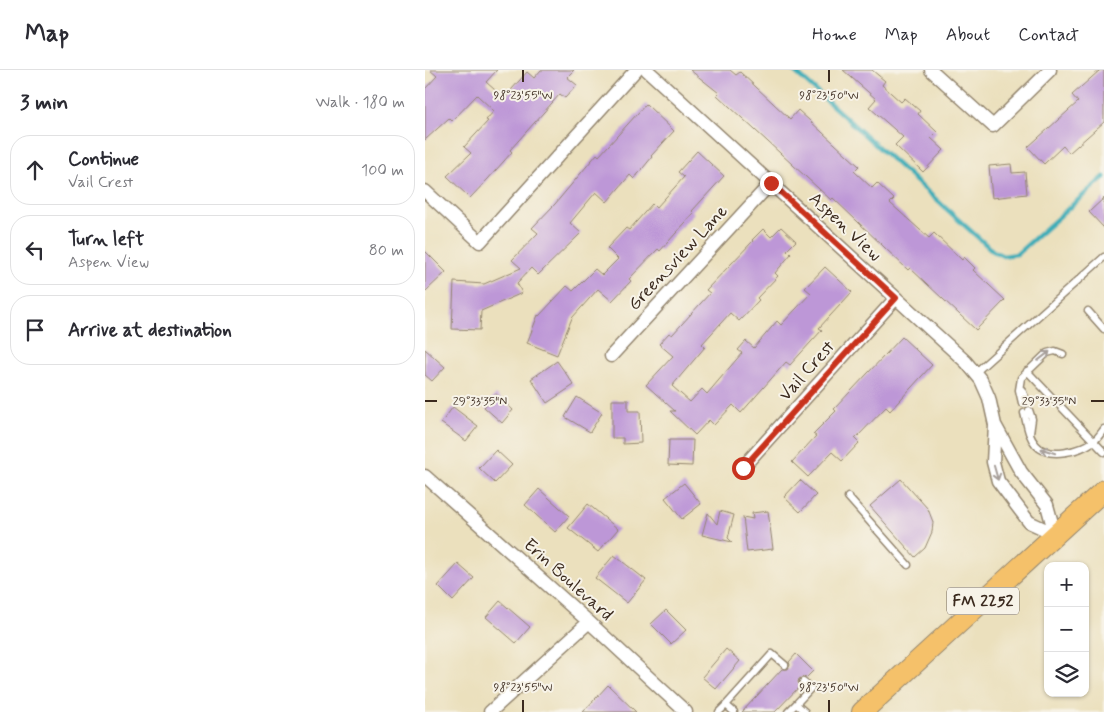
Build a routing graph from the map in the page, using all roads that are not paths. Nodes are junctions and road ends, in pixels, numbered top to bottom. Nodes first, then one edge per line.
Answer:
1 (636, 70) edge
2 (647, 70) edge
3 (931, 70) edge
4 (1051, 70) edge
5 (771, 183) junction
6 (425, 191) edge
7 (1104, 257) edge
8 (896, 298) junction
9 (1088, 311) dead end
10 (1104, 330) edge
11 (1063, 354) dead end
12 (611, 356) dead end
13 (1027, 372) junction
14 (975, 373) junction
15 (1024, 402) dead end
16 (1027, 411) dead end
17 (995, 425) junction
18 (1104, 429) edge
19 (1094, 441) junction
20 (1104, 452) edge
21 (743, 468) dead end
22 (425, 476) edge
23 (1104, 490) edge
24 (848, 497) dead end
25 (1055, 534) junction
26 (909, 565) dead end
27 (589, 622) junction
28 (785, 665) dead end
29 (803, 682) dead end
30 (796, 704) junction
31 (726, 705) junction
32 (490, 712) edge
33 (686, 712) edge
34 (719, 712) edge
35 (734, 712) edge
36 (788, 712) edge
37 (805, 712) edge
38 (862, 712) edge

1 - 6 street
2 - 5 street, Aspen View
3 - 4 street
5 - 8 street, Aspen View
5 - 12 street, Greensview Lane
7 - 14 lane
8 - 14 street, Aspen View
8 - 21 street, Vail Crest
9 - 10 lane
13 -> 11 lane
13 - 15 lane
13 - 19 lane
14 - 17 street, Aspen View
19 -> 16 lane
17 - 25 street, Aspen View
17 -> 25 street, Aspen View
18 - 19 lane
19 - 20 lane
22 - 27 street, Erin Boulevard
23 - 25 main road, FM 2252
24 - 26 lane
25 - 38 main road, FM 2252
27 - 32 street
27 - 33 street, Erin Boulevard
28 - 31 lane
29 - 30 lane
30 - 36 lane
30 - 37 lane
31 - 34 lane
31 - 35 lane

